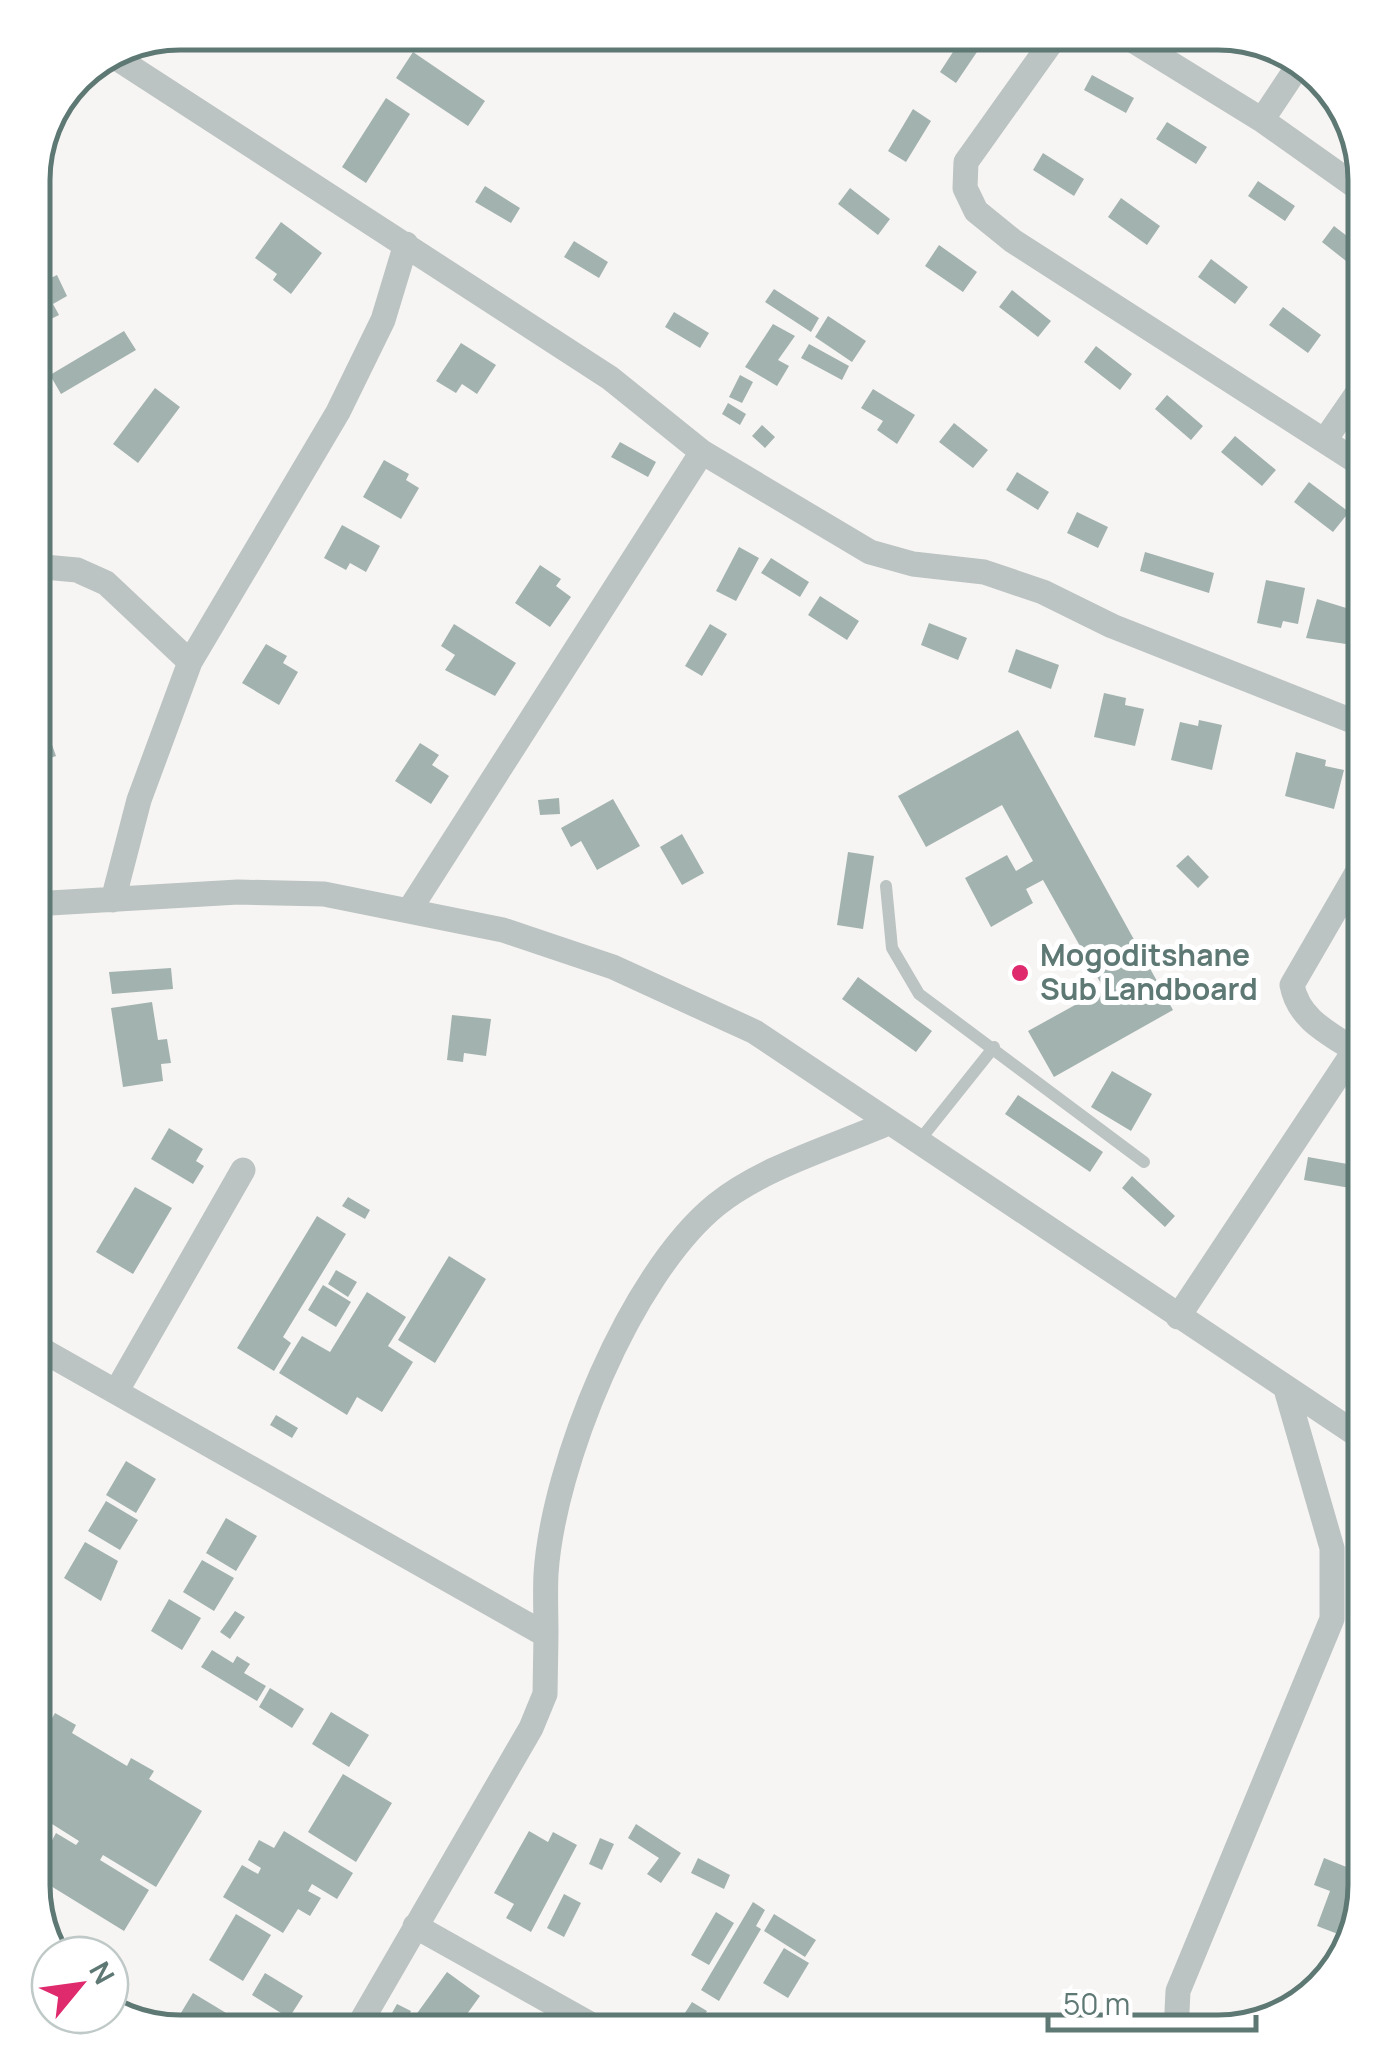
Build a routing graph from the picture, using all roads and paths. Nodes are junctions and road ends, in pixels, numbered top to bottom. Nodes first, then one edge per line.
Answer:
1 (1046, 50) edge
2 (1149, 50) edge
3 (124, 63) edge
4 (1293, 74) edge
5 (1262, 120) junction
6 (1348, 180) edge
7 (406, 244) junction
8 (1348, 407) edge
9 (1325, 440) junction
10 (702, 452) junction
11 (1348, 455) edge
12 (50, 568) edge
13 (190, 662) junction
14 (1348, 719) edge
15 (886, 886) dead end
16 (1348, 890) edge
17 (114, 900) junction
18 (50, 903) edge
19 (410, 909) junction
20 (1348, 1046) edge
21 (994, 1048) junction
22 (1348, 1071) edge
23 (888, 1122) junction
24 (919, 1142) junction
25 (1144, 1162) dead end
26 (244, 1170) dead end
27 (1178, 1318) junction
28 (50, 1355) edge
29 (1286, 1389) junction
30 (116, 1392) junction
31 (1348, 1429) edge
32 (546, 1635) junction
33 (415, 1926) junction
34 (365, 2015) edge
35 (574, 2015) edge
36 (1177, 2015) edge

1 - 9 street
2 - 5 street
3 - 7 street
4 - 5 street
5 - 6 street
7 - 10 street
7 - 13 street
8 - 9 street
9 - 11 street
10 - 14 street
10 - 19 street
12 - 13 street
13 - 17 street
15 - 21 lane
16 - 20 street
17 - 18 street
17 - 19 street
19 - 23 street
21 - 24 lane
21 - 25 lane
22 - 27 street
23 - 24 street
23 - 32 street
24 - 27 street
26 - 30 street
27 - 29 street
28 - 30 street
29 - 31 street
29 - 36 street
30 - 32 street
32 - 33 street
33 - 34 street
33 - 35 street

